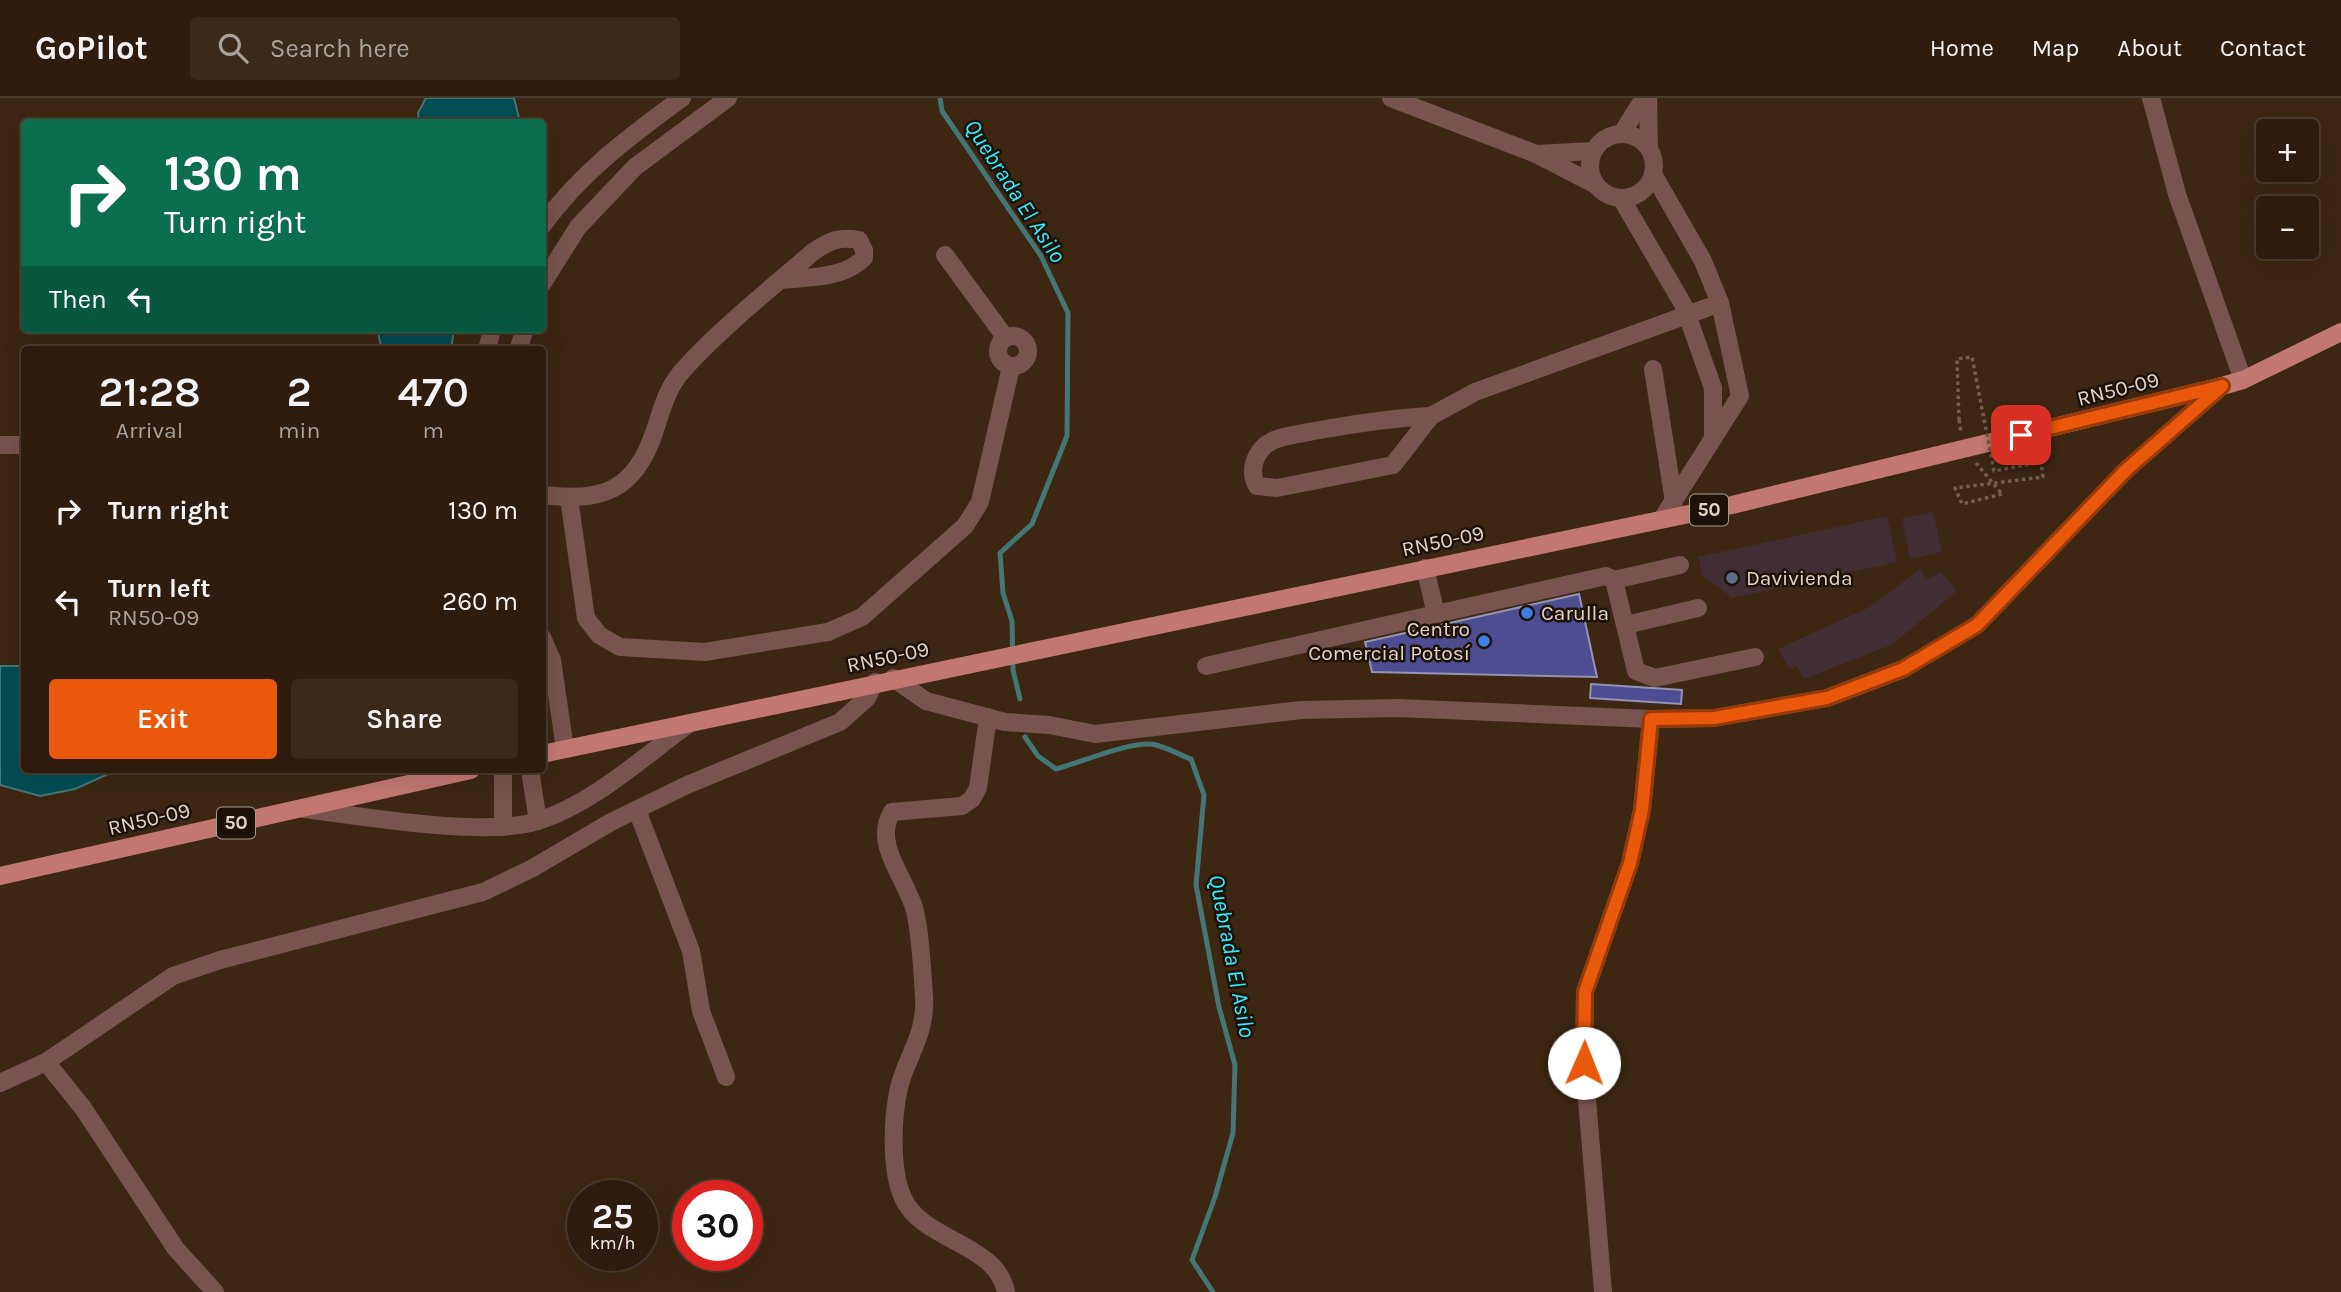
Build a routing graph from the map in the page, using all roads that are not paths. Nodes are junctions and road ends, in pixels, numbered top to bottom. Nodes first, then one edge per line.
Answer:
1 (682, 98) edge
2 (728, 98) edge
3 (1391, 98) edge
4 (1646, 98) edge
5 (2151, 98) edge
6 (1622, 133) junction
7 (1648, 148) junction
8 (1593, 151) junction
9 (1536, 154) junction
10 (1653, 174) junction
11 (1596, 185) junction
12 (1621, 198) junction
13 (546, 221) edge
14 (945, 255) dead end
15 (546, 278) edge
16 (781, 280) dead end
17 (1720, 303) junction
18 (1688, 317) junction
19 (2341, 332) edge
20 (1653, 369) dead end
21 (2243, 380) junction
22 (2222, 386) junction
23 (1431, 416) junction
24 (1713, 434) junction
25 (0, 445) edge
26 (21, 445) edge
27 (546, 495) edge
28 (569, 498) junction
29 (1674, 502) junction
30 (1662, 519) junction
31 (1680, 565) dead end
32 (1425, 568) junction
33 (1614, 580) junction
34 (1698, 608) dead end
35 (1436, 614) junction
36 (1626, 625) junction
37 (546, 646) edge
38 (1755, 657) dead end
39 (1206, 666) dead end
40 (893, 678) junction
41 (875, 682) junction
42 (988, 717) junction
43 (1651, 719) junction
44 (690, 723) junction
45 (565, 749) junction
46 (546, 753) edge
47 (458, 773) edge
48 (503, 773) edge
49 (530, 773) edge
50 (301, 808) junction
51 (637, 810) junction
52 (538, 821) junction
53 (503, 827) junction
54 (0, 876) edge
55 (46, 1062) junction
56 (726, 1077) dead end
57 (0, 1083) edge
58 (215, 1292) edge
59 (1006, 1292) edge
60 (1603, 1292) edge

1 - 13 street
2 - 15 street
3 - 9 street
4 - 6 street
4 - 7 street
5 - 21 street
6 - 7 street
6 - 8 street
7 - 10 street
8 - 9 street
8 - 11 street
9 - 11 street
10 - 12 street
10 - 17 street
11 - 12 street
12 - 18 street
14 - 28 street
16 - 28 street
17 - 18 street
17 - 24 street
18 - 23 street
18 - 24 street
19 - 21 main road, RN50-09 / 50
20 - 29 street
21 - 22 main road, RN50-09 / 50
22 - 30 main road, RN50-09 / 50
22 - 43 street
23 - 23 street
24 - 29 street
25 - 26 street
27 - 28 street
29 - 30 street
30 - 32 main road, RN50-09 / 50
31 - 33 street
32 - 35 street
32 - 40 main road, RN50-09 / 50
33 - 35 street
33 - 36 street
34 - 36 street
35 - 39 street
36 - 38 street
37 - 45 street
40 - 41 main road, RN50-09 / 50
40 - 42 street
41 - 44 main road, RN50-09 / 50
41 - 51 street
42 - 43 street
42 - 59 street
43 - 60 street
44 - 45 main road, RN50-09 / 50
44 - 52 street
45 - 46 main road, RN50-09 / 50
47 - 50 main road, RN50-09 / 50
48 - 53 street
49 - 52 street
50 - 53 street
50 - 54 main road, RN50-09 / 50
51 - 55 street
51 - 56 street
52 - 53 street
55 - 57 street
55 - 58 street

